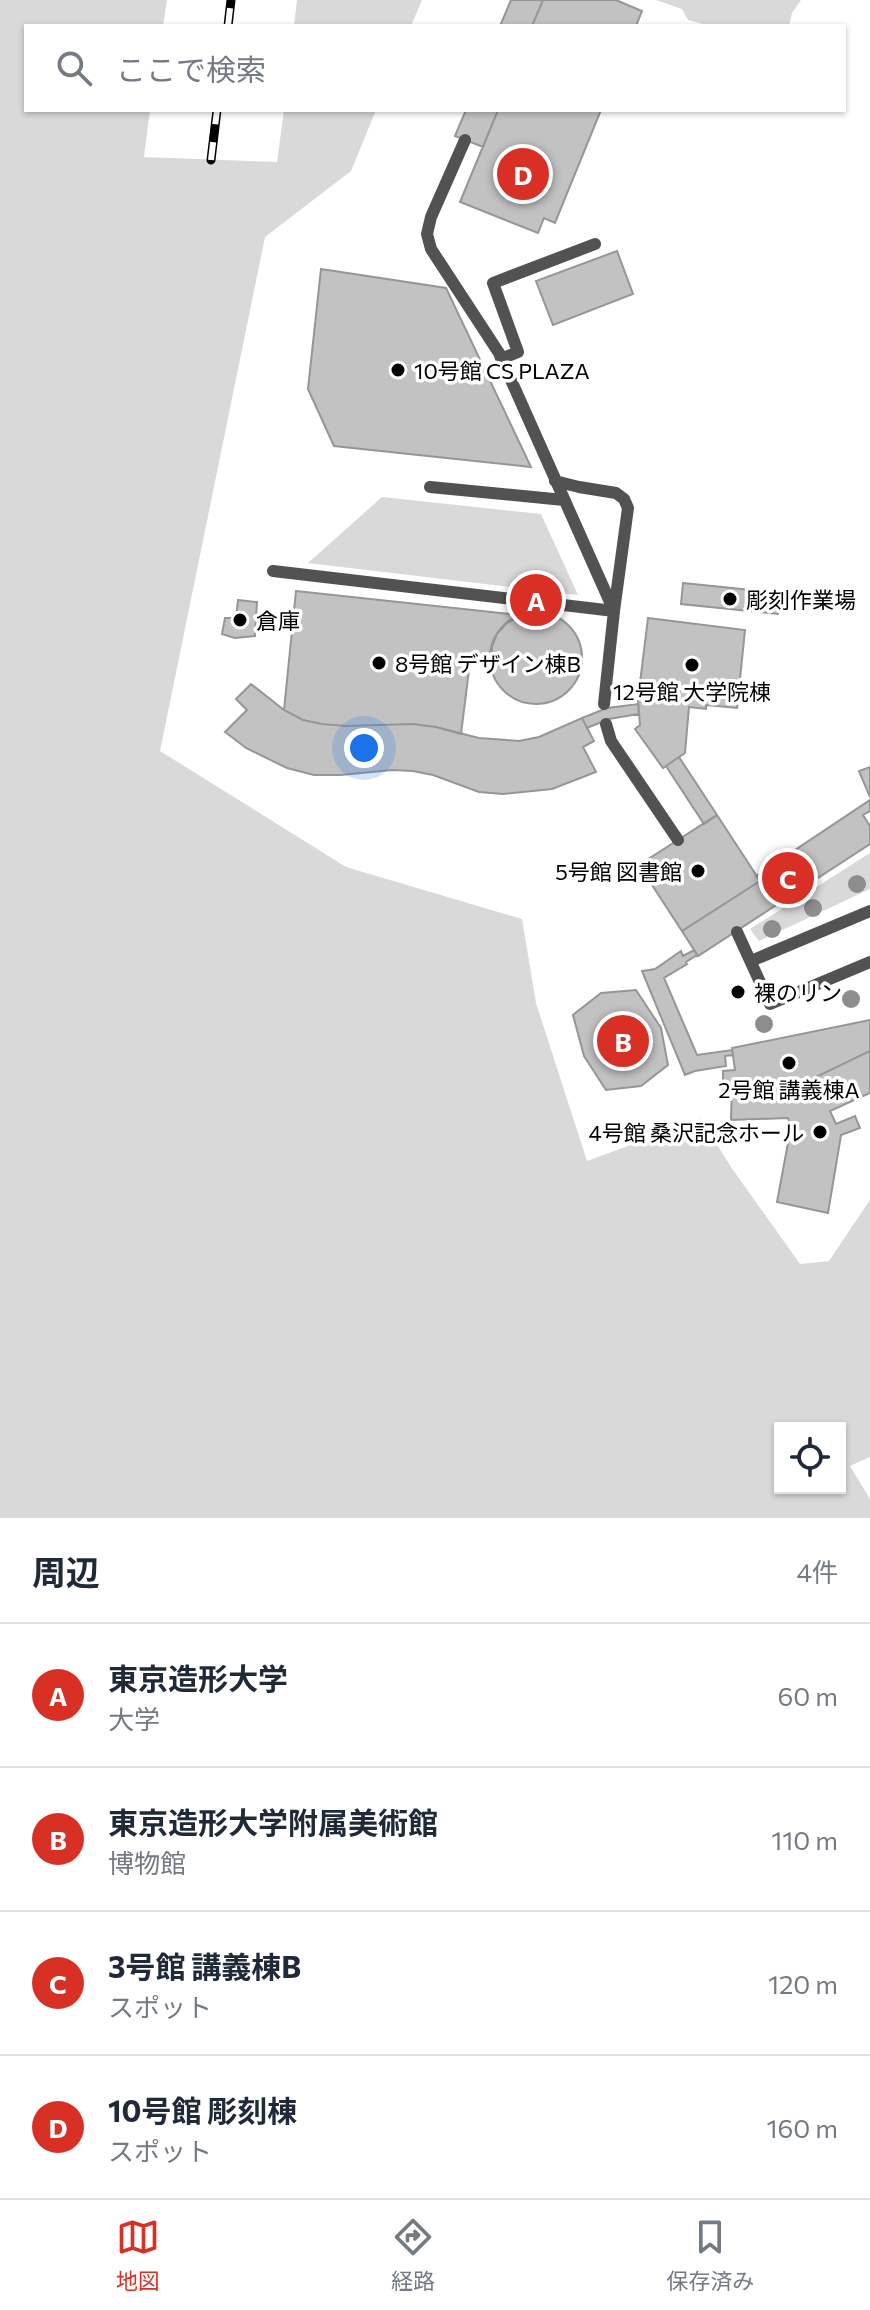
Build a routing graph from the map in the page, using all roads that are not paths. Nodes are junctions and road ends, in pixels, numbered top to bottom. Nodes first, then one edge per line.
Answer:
1 (465, 140) dead end
2 (595, 244) dead end
3 (501, 359) junction
4 (555, 481) junction
5 (430, 487) dead end
6 (564, 500) junction
7 (273, 571) dead end
8 (614, 611) junction
9 (604, 704) dead end
10 (606, 724) dead end
11 (678, 840) dead end
12 (870, 911) edge
13 (737, 932) dead end
14 (751, 961) junction
15 (870, 962) edge

1 - 3 lane
2 - 3 lane
3 - 4 lane
4 - 6 lane
4 - 8 lane
5 - 6 lane
6 - 8 lane
7 - 8 lane
8 - 9 lane
10 - 11 lane
12 - 14 lane
13 - 14 lane
14 - 15 lane

